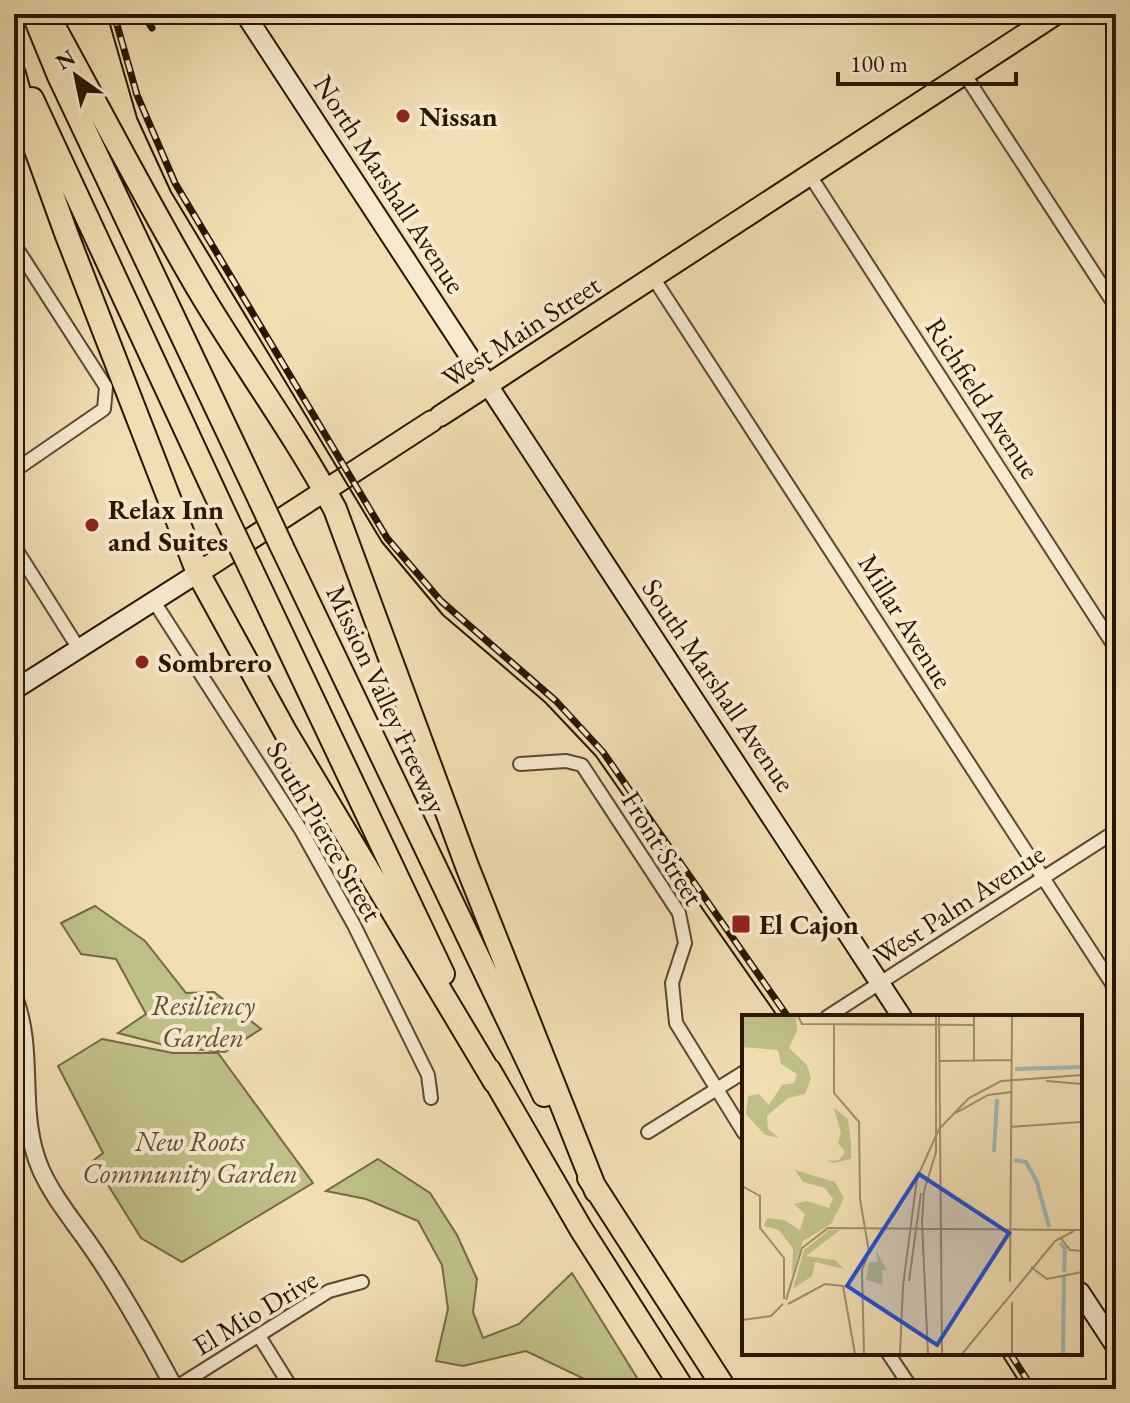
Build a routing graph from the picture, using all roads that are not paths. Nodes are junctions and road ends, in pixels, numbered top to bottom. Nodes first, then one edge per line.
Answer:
1 (34, 14) edge
2 (47, 14) edge
3 (245, 14) edge
4 (1056, 14) edge
5 (14, 61) edge
6 (14, 74) edge
7 (965, 75) junction
8 (809, 174) junction
9 (14, 244) edge
10 (654, 279) junction
11 (1116, 307) edge
12 (489, 384) junction
13 (14, 471) edge
14 (325, 491) junction
15 (14, 546) edge
16 (198, 573) junction
17 (153, 600) junction
18 (79, 649) junction
19 (1116, 649) edge
20 (14, 690) edge
21 (520, 764) dead end
22 (1116, 831) edge
23 (1044, 879) junction
24 (881, 983) junction
25 (1116, 990) edge
26 (14, 997) edge
27 (830, 1015) edge
28 (901, 1015) edge
29 (742, 1073) edge
30 (495, 1082) junction
31 (718, 1089) junction
32 (431, 1098) dead end
33 (742, 1130) edge
34 (648, 1132) dead end
35 (596, 1191) junction
36 (362, 1282) dead end
37 (1082, 1295) edge
38 (259, 1336) junction
39 (1116, 1347) edge
40 (889, 1355) edge
41 (175, 1388) edge
42 (292, 1389) edge
43 (683, 1389) edge
44 (725, 1389) edge
45 (912, 1389) edge

1 - 35 highway, Mission Valley Freeway, bridge
2 - 14 highway
3 - 12 main road, North Marshall Avenue
4 - 7 main road, West Main Street
5 - 30 highway, bridge
6 - 16 highway
7 - 8 main road, West Main Street
7 - 11 street
8 - 10 main road, West Main Street
8 - 19 street, Richfield Avenue
9 - 13 street
10 - 12 main road, West Main Street
10 - 23 street, Millar Avenue
12 - 14 main road, West Main Street
12 - 24 main road, South Marshall Avenue
14 - 16 main road, West Main Street
14 - 35 highway
15 - 18 street
16 - 17 main road, West Main Street
16 - 30 highway
17 - 18 main road, West Main Street
17 - 32 street, South Pierce Street
18 - 20 main road, West Main Street
21 - 31 street, Front Street
22 - 23 street, West Palm Avenue
23 - 24 street, West Palm Avenue
23 - 25 street, Millar Avenue
24 - 27 street, West Palm Avenue
24 - 28 main road, South Marshall Avenue
26 - 41 street
29 - 31 street
30 - 43 highway
31 - 33 street, Front Street
31 - 34 street
35 - 44 highway, Mission Valley Freeway
36 - 38 street, El Mio Drive
37 - 39 main road
38 - 41 street, El Mio Drive
38 - 42 street
40 - 45 street

